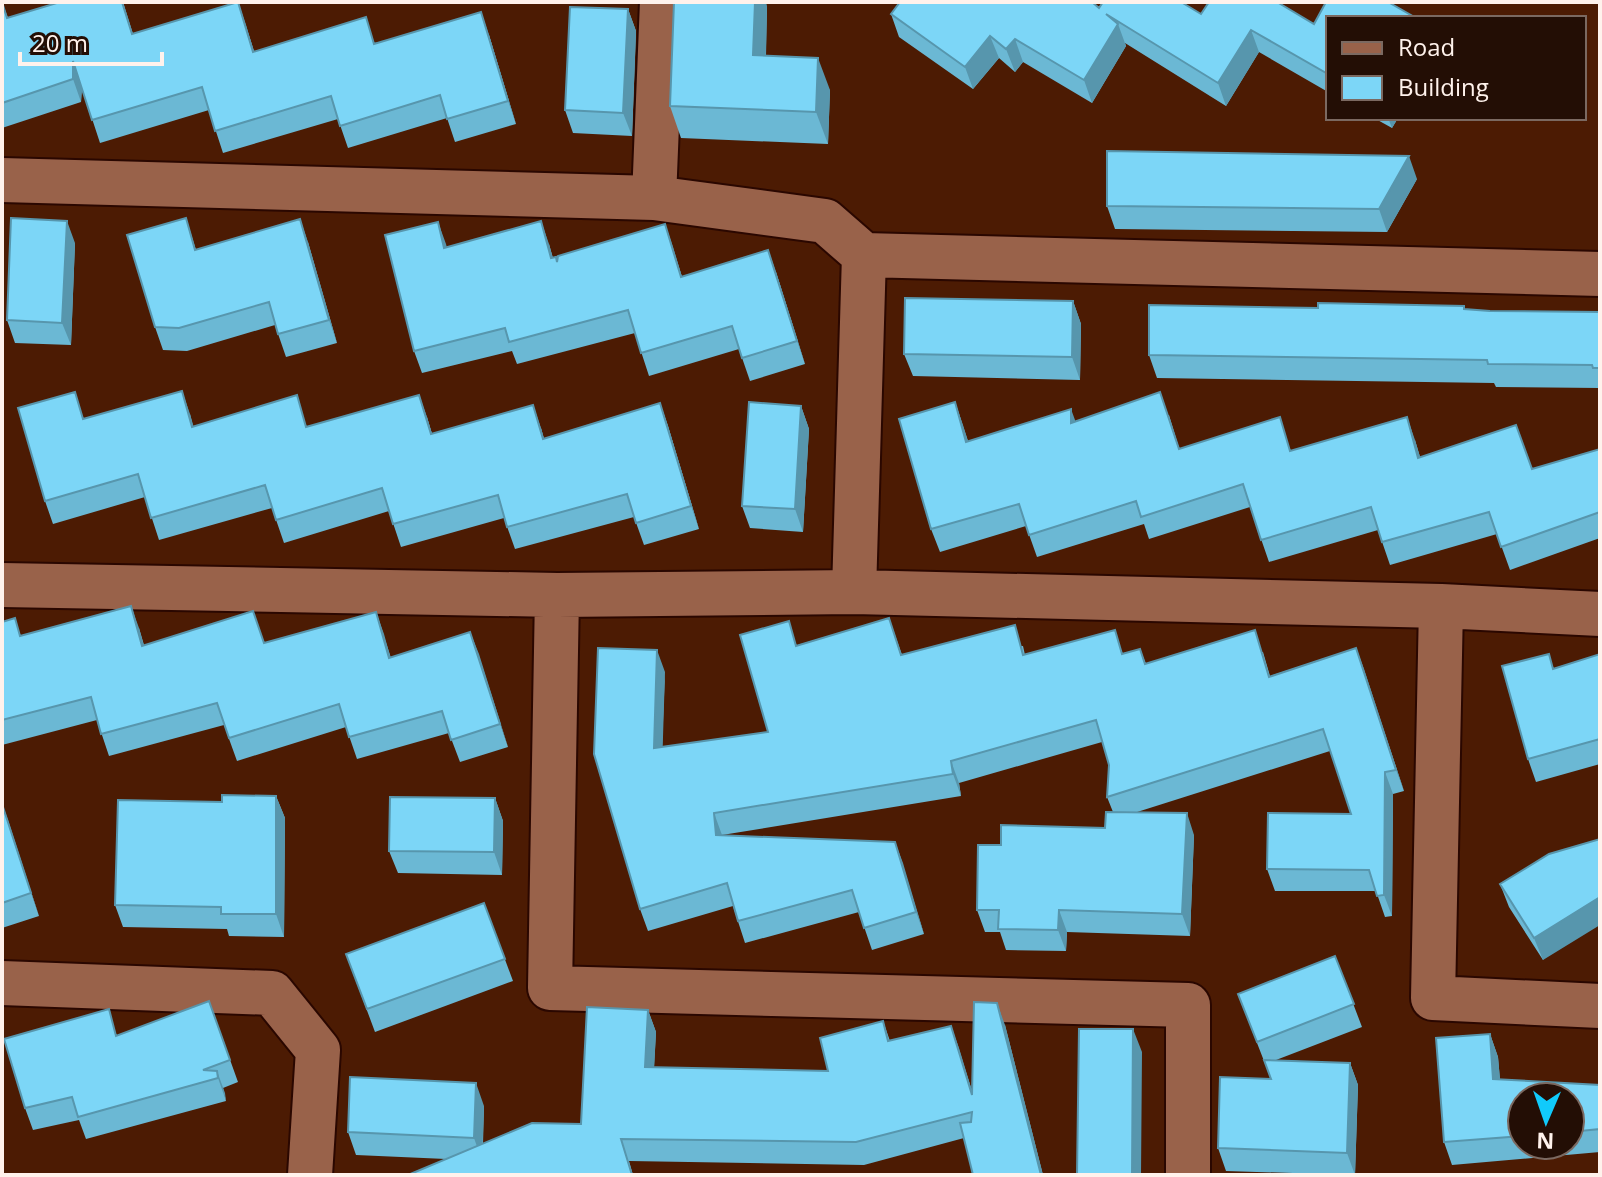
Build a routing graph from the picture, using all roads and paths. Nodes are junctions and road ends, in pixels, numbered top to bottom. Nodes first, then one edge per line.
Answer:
1 (662, 2) edge
2 (2, 180) edge
3 (654, 198) junction
4 (864, 255) junction
5 (1600, 274) edge
6 (2, 585) edge
7 (854, 592) junction
8 (557, 595) junction
9 (1441, 606) junction
10 (1600, 614) edge
11 (2, 983) edge
12 (1600, 1006) edge
13 (310, 1175) edge
14 (1188, 1175) edge

1 - 3 street
2 - 3 street
3 - 4 street
4 - 5 street
4 - 7 street
6 - 8 street
7 - 8 street
7 - 9 street
8 - 14 street
9 - 10 street
9 - 12 street
11 - 13 street

